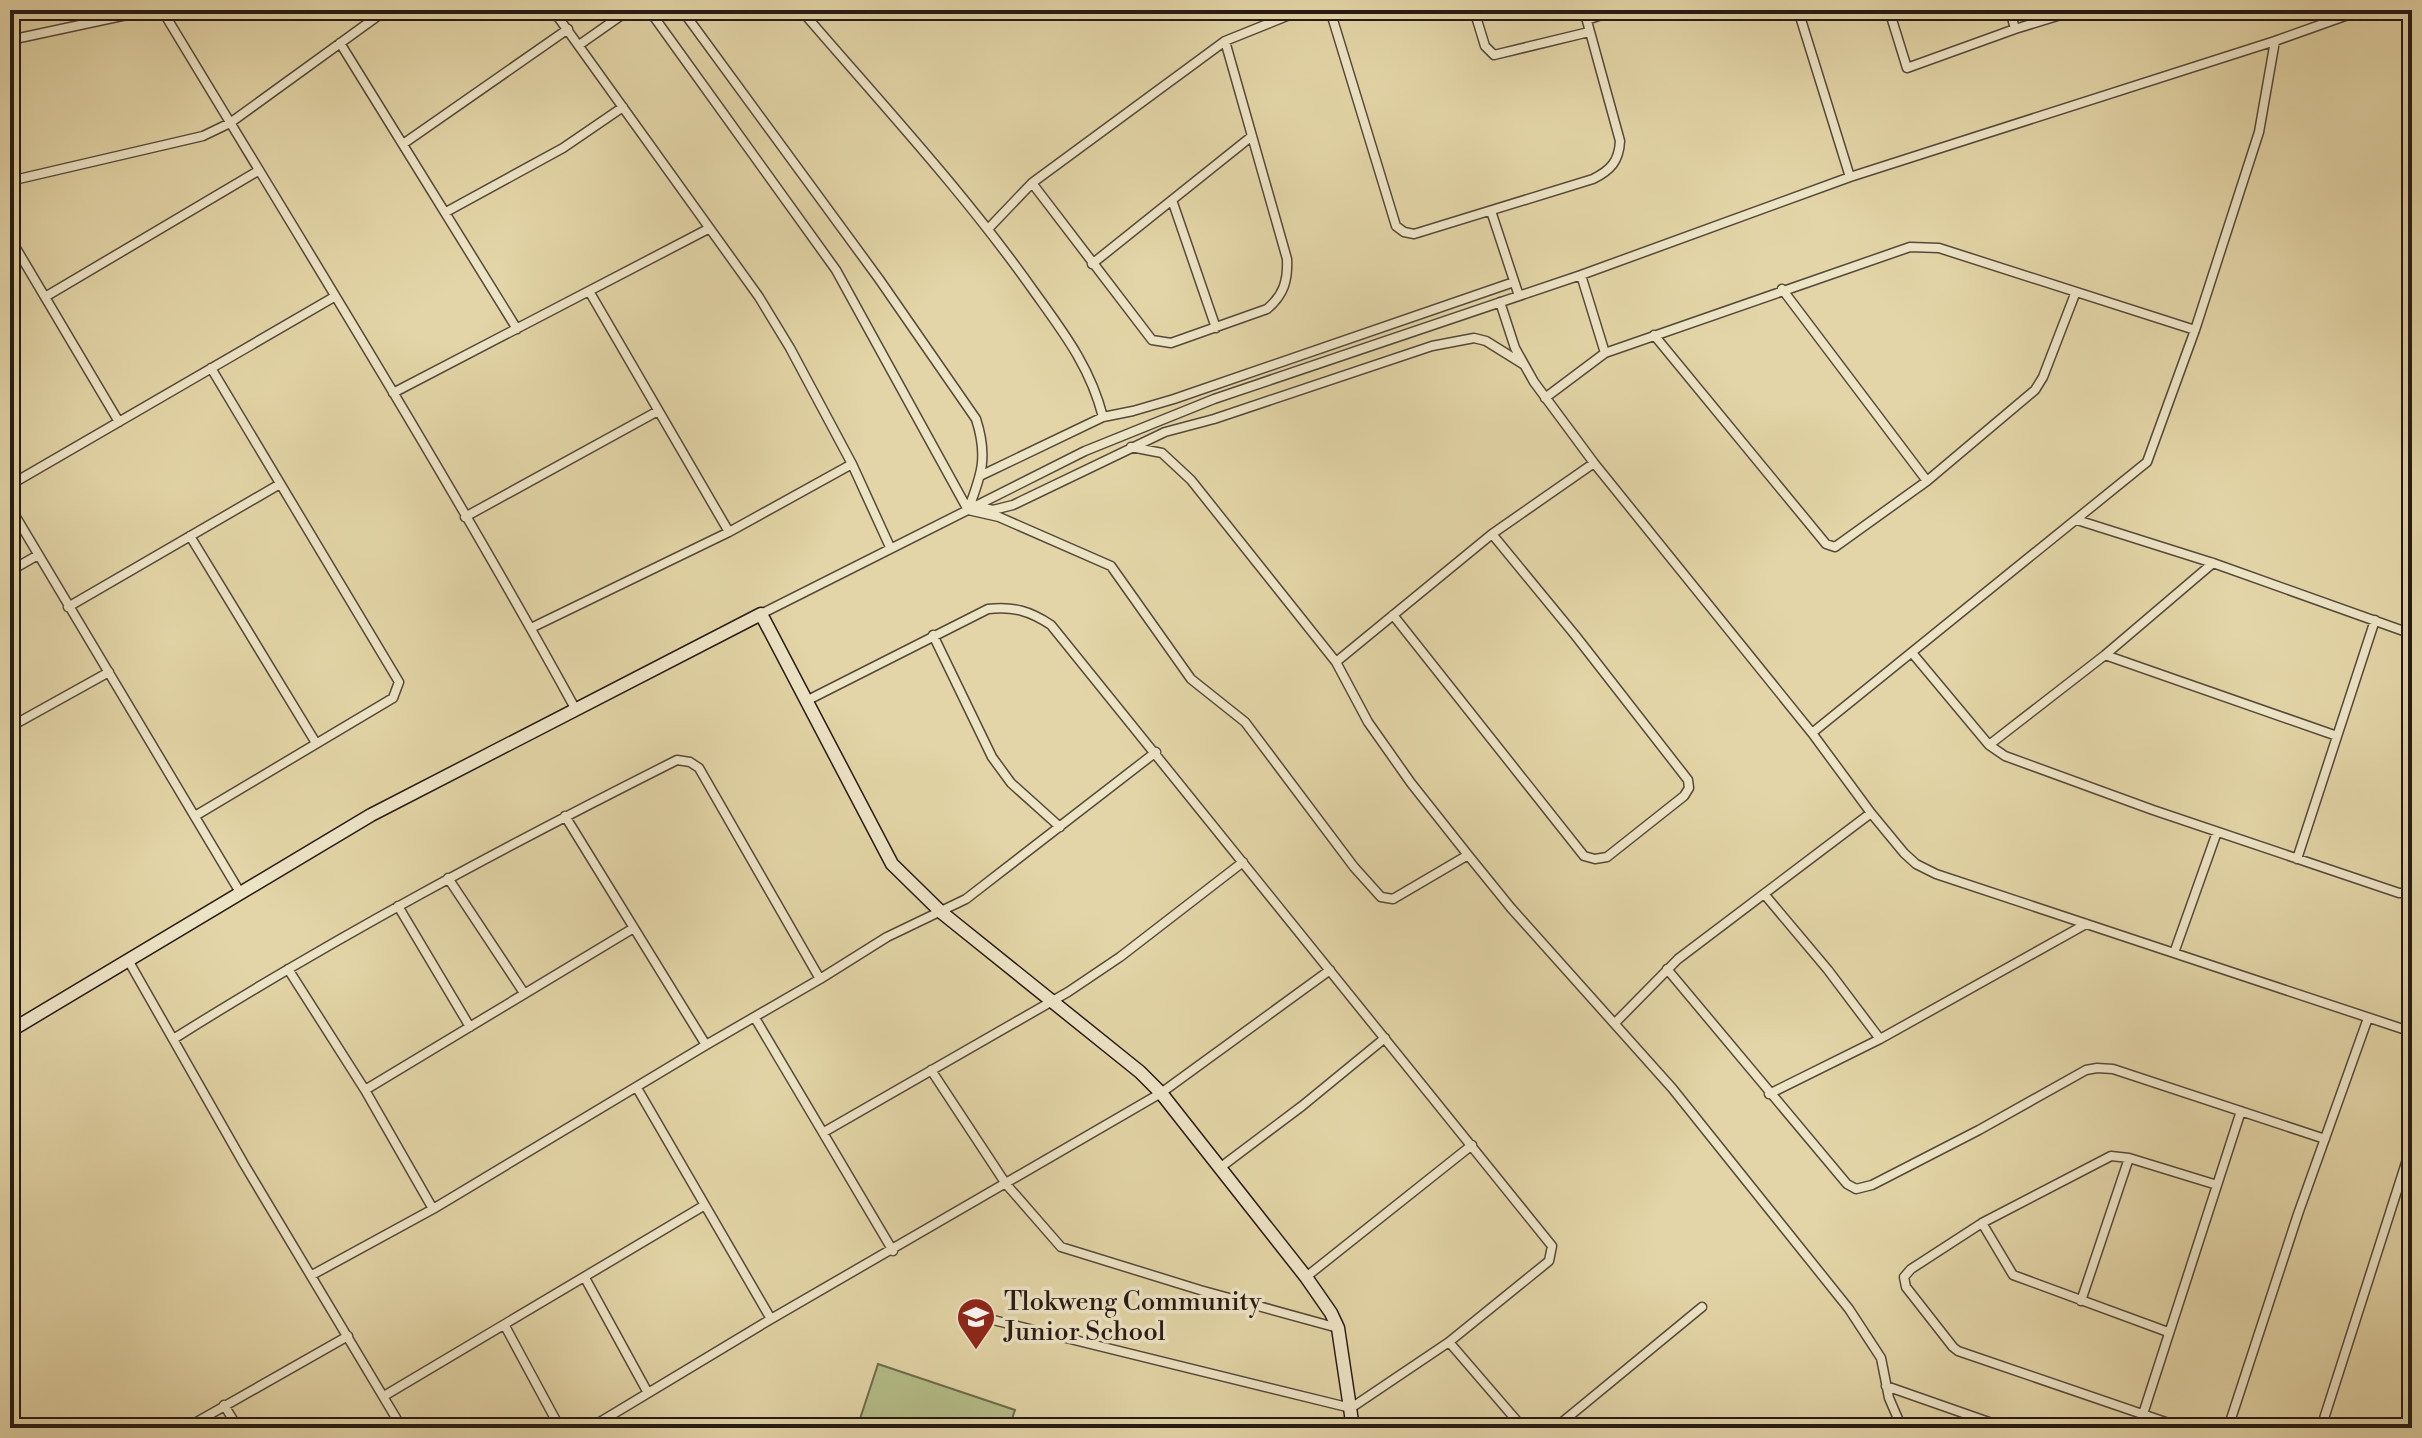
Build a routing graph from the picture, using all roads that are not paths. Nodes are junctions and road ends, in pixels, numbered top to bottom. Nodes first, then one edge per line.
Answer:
1 (150, 10) edge
2 (162, 10) edge
3 (386, 10) edge
4 (553, 10) edge
5 (629, 10) edge
6 (649, 10) edge
7 (682, 10) edge
8 (801, 10) edge
9 (1302, 10) edge
10 (1330, 10) edge
11 (1474, 10) edge
12 (1584, 10) edge
13 (1615, 10) edge
14 (1798, 10) edge
15 (1889, 10) edge
16 (2010, 10) edge
17 (2077, 10) edge
18 (2362, 10) edge
19 (10, 17) edge
20 (1587, 20) junction
21 (568, 29) junction
22 (2015, 29) junction
23 (1589, 32) junction
24 (13, 40) edge
25 (1225, 41) junction
26 (2275, 41) junction
27 (340, 43) junction
28 (579, 45) junction
29 (623, 107) junction
30 (230, 123) junction
31 (1252, 136) junction
32 (403, 144) junction
33 (258, 171) junction
34 (1850, 177) junction
35 (10, 181) edge
36 (1032, 183) junction
37 (1172, 200) junction
38 (1491, 211) junction
39 (446, 212) junction
40 (989, 228) junction
41 (708, 229) junction
42 (10, 238) edge
43 (1092, 264) junction
44 (1581, 275) junction
45 (1514, 282) junction
46 (1782, 289) junction
47 (589, 291) junction
48 (2075, 294) junction
49 (1519, 296) junction
50 (45, 297) junction
51 (334, 297) junction
52 (1500, 302) junction
53 (1216, 328) junction
54 (517, 329) junction
55 (2195, 330) junction
56 (1654, 335) junction
57 (1605, 353) junction
58 (1524, 364) junction
59 (211, 368) junction
60 (393, 393) junction
61 (1545, 398) junction
62 (658, 411) junction
63 (1103, 417) junction
64 (119, 422) junction
65 (1131, 447) junction
66 (1594, 463) junction
67 (852, 464) junction
68 (982, 475) junction
69 (1927, 481) junction
70 (280, 484) junction
71 (10, 485) edge
72 (10, 507) edge
73 (971, 508) junction
74 (465, 517) junction
75 (2077, 520) junction
76 (729, 532) junction
77 (1492, 534) junction
78 (190, 536) junction
79 (890, 547) junction
80 (38, 555) junction
81 (2213, 563) junction
82 (10, 571) edge
83 (68, 607) junction
84 (761, 614) junction
85 (1393, 615) junction
86 (2375, 620) junction
87 (531, 628) junction
88 (2412, 634) edge
89 (933, 635) junction
90 (1913, 654) junction
91 (2105, 655) junction
92 (1336, 662) junction
93 (109, 672) junction
94 (806, 701) junction
95 (576, 710) junction
96 (10, 727) edge
97 (1812, 733) junction
98 (2337, 736) junction
99 (316, 743) junction
100 (1989, 745) junction
101 (1156, 752) junction
102 (1871, 813) junction
103 (195, 816) junction
104 (565, 816) junction
105 (1060, 827) junction
106 (2217, 832) junction
107 (1468, 855) junction
108 (2297, 859) junction
109 (1243, 862) junction
110 (448, 878) junction
111 (2412, 888) edge
112 (241, 894) junction
113 (1765, 895) junction
114 (398, 906) junction
115 (941, 912) junction
116 (2086, 924) junction
117 (632, 929) junction
118 (2174, 953) junction
119 (128, 960) junction
120 (288, 969) junction
121 (1667, 969) junction
122 (1330, 970) junction
123 (820, 979) junction
124 (524, 993) junction
125 (1053, 1000) junction
126 (755, 1018) junction
127 (2368, 1018) junction
128 (1615, 1023) junction
129 (470, 1027) junction
130 (10, 1031) edge
131 (2412, 1032) edge
132 (175, 1038) junction
133 (1385, 1038) junction
134 (1880, 1039) junction
135 (706, 1045) junction
136 (931, 1070) junction
137 (637, 1088) junction
138 (365, 1090) junction
139 (1161, 1093) junction
140 (1769, 1094) junction
141 (2241, 1111) junction
142 (824, 1132) junction
143 (2325, 1139) junction
144 (2412, 1144) edge
145 (1472, 1145) junction
146 (2129, 1158) junction
147 (1221, 1167) junction
148 (2402, 1175) junction
149 (2412, 1179) edge
150 (1006, 1184) junction
151 (2217, 1185) junction
152 (705, 1205) junction
153 (433, 1209) junction
154 (1982, 1223) junction
155 (893, 1251) junction
156 (312, 1275) junction
157 (1306, 1277) junction
158 (585, 1278) junction
159 (2081, 1301) junction
160 (1702, 1307) dead end
161 (981, 1317) dead end
162 (771, 1319) junction
163 (505, 1326) junction
164 (1338, 1328) junction
165 (2168, 1332) junction
166 (348, 1336) junction
167 (1449, 1342) junction
168 (1886, 1386) junction
169 (648, 1393) junction
170 (384, 1396) junction
171 (224, 1405) junction
172 (1351, 1408) junction
173 (2143, 1414) junction
174 (186, 1428) edge
175 (238, 1428) edge
176 (402, 1428) edge
177 (560, 1428) edge
178 (590, 1428) edge
179 (1353, 1428) edge
180 (1523, 1428) edge
181 (1555, 1428) edge
182 (1902, 1428) edge
183 (2006, 1428) edge
184 (2183, 1428) edge
185 (2228, 1428) edge
186 (2321, 1428) edge

1 - 24 street
2 - 30 street
3 - 27 street
4 - 21 street
5 - 28 street
6 - 73 street
7 - 68 street
8 - 40 street
9 - 25 street
10 - 38 street
11 - 23 street
12 - 20 street
13 - 20 street
14 - 34 street
15 - 22 street
16 - 22 street
17 - 22 street
18 - 26 street
19 - 24 street
20 - 23 street
21 - 28 street
21 - 32 street
23 - 38 street
25 - 31 street
25 - 36 street
26 - 34 street
26 - 55 street
27 - 30 street
27 - 32 street
28 - 29 street
29 - 39 street
29 - 41 street
30 - 33 street
30 - 35 street
31 - 37 street
31 - 53 street
32 - 39 street
33 - 50 street
33 - 51 street
34 - 44 street
36 - 40 street
36 - 43 street
37 - 43 street
37 - 53 street
38 - 45 street
39 - 54 street
40 - 63 street
41 - 47 street
41 - 67 street
42 - 50 street
43 - 53 street
44 - 49 street
44 - 57 street
45 - 49 street
45 - 63 street
46 - 48 street
46 - 56 street
46 - 69 street
47 - 54 street
47 - 62 street
48 - 55 street
48 - 69 street
49 - 52 street
50 - 64 street
51 - 59 street
51 - 60 street
52 - 58 street
52 - 73 street
54 - 60 street
55 - 75 street
56 - 57 street
56 - 69 street
57 - 61 street
58 - 61 street
58 - 65 street
59 - 64 street
59 - 70 street
60 - 74 street
61 - 66 street
62 - 74 street
62 - 76 street
63 - 68 street
64 - 71 street
65 - 73 street
65 - 92 street
66 - 77 street
66 - 97 street
67 - 76 street
67 - 79 street
68 - 73 street
70 - 78 street
70 - 99 street
72 - 80 street
73 - 79 street
73 - 107 street
74 - 87 street
75 - 81 street
75 - 90 street
76 - 87 street
77 - 85 street
77 - 85 street
78 - 83 street
78 - 99 street
79 - 84 street
80 - 82 street
80 - 83 street
81 - 86 street
81 - 91 street
83 - 93 street
84 - 94 street
84 - 95 street
85 - 92 street
86 - 88 street
86 - 98 street
87 - 95 street
89 - 94 street
89 - 101 street
89 - 105 street
90 - 97 street
90 - 100 street
91 - 98 street
91 - 100 street
92 - 107 street
93 - 96 street
93 - 103 street
94 - 115 street
95 - 112 street
97 - 102 street
98 - 108 street
99 - 103 street
100 - 106 street
101 - 105 street
101 - 109 street
102 - 113 street
102 - 116 street
103 - 112 street
104 - 110 street
104 - 117 street
104 - 123 street
105 - 115 street
106 - 108 street
106 - 118 street
107 - 128 street
108 - 111 street
109 - 122 street
109 - 125 street
110 - 114 street
110 - 124 street
112 - 119 street
113 - 121 street
113 - 134 street
114 - 120 street
114 - 129 street
115 - 123 street
115 - 125 street
116 - 118 street
116 - 134 street
117 - 124 street
117 - 135 street
118 - 127 street
119 - 130 street
119 - 132 street
120 - 132 street
120 - 138 street
121 - 128 street
121 - 140 street
122 - 133 street
122 - 139 street
123 - 126 street
124 - 129 street
125 - 136 street
125 - 139 street
126 - 135 street
126 - 142 street
127 - 131 street
127 - 143 street
128 - 168 street
129 - 138 street
132 - 156 street
133 - 145 street
133 - 147 street
134 - 140 street
135 - 137 street
136 - 142 street
136 - 150 street
137 - 152 street
137 - 153 street
138 - 153 street
139 - 147 street
139 - 150 street
140 - 141 street
141 - 143 street
141 - 151 street
142 - 155 street
143 - 185 street
144 - 148 street
145 - 157 street
145 - 167 street
146 - 151 street
146 - 154 street
146 - 159 street
147 - 157 street
148 - 149 street
148 - 186 street
150 - 155 street
150 - 164 street
151 - 165 street
152 - 158 street
152 - 162 street
153 - 156 street
154 - 159 street
154 - 173 street
155 - 162 street
156 - 166 street
157 - 164 street
158 - 163 street
158 - 169 street
159 - 165 street
160 - 181 street
161 - 172 street
162 - 169 street
163 - 170 street
163 - 177 street
164 - 172 street
165 - 173 street
166 - 170 street
166 - 171 street
167 - 172 street
167 - 180 street
168 - 182 street
168 - 183 street
169 - 178 street
170 - 176 street
171 - 174 street
171 - 175 street
172 - 179 street
173 - 184 street

